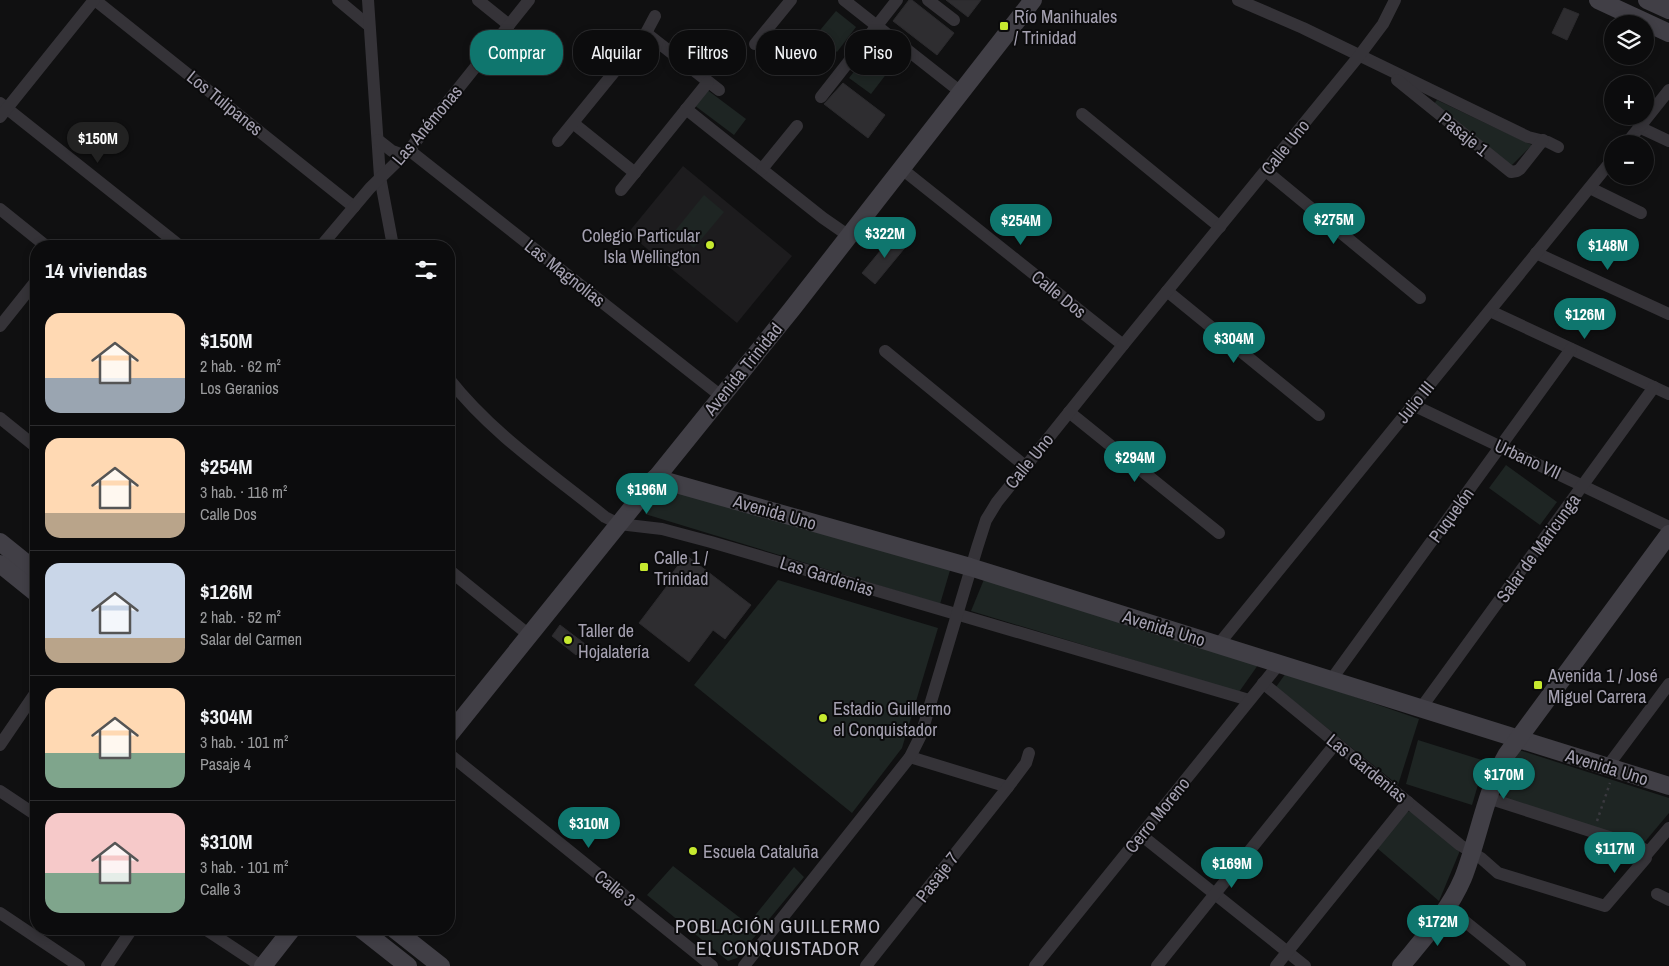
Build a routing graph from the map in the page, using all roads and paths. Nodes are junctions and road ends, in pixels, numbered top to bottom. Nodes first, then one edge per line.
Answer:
1 (95, 0) edge
2 (338, 0) edge
3 (368, 0) edge
4 (478, 0) edge
5 (529, 0) edge
6 (790, 0) edge
7 (844, 0) edge
8 (896, 0) edge
9 (928, 0) edge
10 (1033, 0) edge
11 (1238, 0) edge
12 (1394, 0) edge
13 (1598, 0) edge
14 (1647, 0) edge
15 (1669, 10) edge
16 (656, 16) dead end
17 (954, 20) dead end
18 (368, 24) junction
19 (509, 24) junction
20 (877, 26) junction
21 (648, 30) edge
22 (1669, 33) edge
23 (659, 43) edge
24 (755, 44) dead end
25 (1359, 56) junction
26 (1381, 67) junction
27 (612, 75) edge
28 (708, 82) junction
29 (719, 90) dead end
30 (1669, 90) edge
31 (962, 93) junction
32 (821, 97) dead end
33 (686, 109) junction
34 (2, 110) edge
35 (1082, 114) dead end
36 (573, 123) junction
37 (797, 126) dead end
38 (1639, 127) junction
39 (1633, 135) edge
40 (378, 140) junction
41 (1543, 140) junction
42 (558, 141) dead end
43 (1669, 141) edge
44 (1558, 147) dead end
45 (406, 152) junction
46 (762, 169) junction
47 (902, 169) junction
48 (1604, 170) edge
49 (1266, 171) junction
50 (635, 173) junction
51 (380, 177) junction
52 (1590, 188) junction
53 (621, 190) dead end
54 (354, 206) junction
55 (0, 209) edge
56 (1641, 213) dead end
57 (1220, 226) junction
58 (849, 236) junction
59 (39, 240) edge
60 (172, 240) edge
61 (326, 240) edge
62 (392, 240) edge
63 (1536, 253) junction
64 (30, 288) edge
65 (1167, 291) junction
66 (1420, 298) dead end
67 (1490, 311) junction
68 (1669, 314) edge
69 (0, 326) edge
70 (1123, 345) junction
71 (1571, 349) junction
72 (885, 352) dead end
73 (455, 386) edge
74 (1654, 387) junction
75 (1669, 394) edge
76 (721, 396) junction
77 (1413, 405) junction
78 (1069, 412) junction
79 (1319, 415) dead end
80 (0, 418) edge
81 (30, 442) edge
82 (1501, 447) junction
83 (1025, 466) junction
84 (655, 478) junction
85 (1583, 486) junction
86 (618, 524) junction
87 (1669, 527) edge
88 (1219, 533) dead end
89 (1669, 534) edge
90 (0, 542) edge
91 (30, 566) edge
92 (1, 567) edge
93 (970, 567) junction
94 (455, 575) edge
95 (30, 589) edge
96 (957, 615) junction
97 (529, 635) junction
98 (1218, 645) junction
99 (1279, 664) junction
100 (1331, 680) junction
101 (1263, 683) junction
102 (1669, 684) edge
103 (1249, 700) junction
104 (30, 701) edge
105 (1421, 708) junction
106 (455, 727) edge
107 (1517, 738) junction
108 (1336, 743) junction
109 (0, 746) edge
110 (1029, 753) dead end
111 (910, 757) junction
112 (455, 759) edge
113 (1611, 768) junction
114 (1669, 786) edge
115 (1008, 787) junction
116 (0, 791) edge
117 (1488, 798) junction
118 (1408, 802) junction
119 (30, 811) edge
120 (1669, 828) edge
121 (1593, 832) junction
122 (1141, 834) junction
123 (1472, 852) junction
124 (1646, 854) junction
125 (1215, 894) junction
126 (1657, 894) dead end
127 (1669, 900) edge
128 (1448, 907) junction
129 (0, 913) edge
130 (30, 933) edge
131 (33, 935) edge
132 (128, 935) edge
133 (214, 935) edge
134 (287, 935) edge
135 (369, 935) edge
136 (402, 935) edge
137 (1288, 952) junction
138 (79, 966) edge
139 (107, 966) edge
140 (262, 966) edge
141 (408, 966) edge
142 (441, 966) edge
143 (712, 966) edge
144 (744, 966) edge
145 (866, 966) edge
146 (1035, 966) edge
147 (1157, 966) edge
148 (1276, 966) edge
149 (1305, 966) edge
150 (1401, 966) edge
151 (1520, 966) edge

1 - 34 street
1 - 54 street, Los Tulipanes
2 - 18 street
3 - 18 street
4 - 19 street
5 - 19 street, Las Anémonas
6 - 24 street
7 - 20 street
8 - 20 street
9 - 17 street
10 - 31 street, Avenida Trinidad
11 - 25 street, Pasaje 1
12 - 25 street, Calle Uno
13 - 22 street
14 - 15 street
16 - 21 street
18 - 40 street
19 - 45 street, Las Anémonas
20 - 31 street
20 - 32 street
23 - 28 street
25 - 26 street, Pasaje 1
25 - 49 street, Calle Uno
26 - 41 street, Pasaje 1
26 - 41 street, Pasaje 1
27 - 36 street
28 - 29 street
28 - 33 street
30 - 38 street
31 - 47 street, Avenida Trinidad
33 - 46 street
33 - 50 street
34 - 60 street
35 - 57 street
36 - 42 street
36 - 50 street
37 - 46 street
38 - 39 street
38 - 43 street
40 - 45 street
40 - 51 street
41 - 44 street, Pasaje 1
45 - 51 street, Las Anémonas
45 - 76 street, Las Magnolias
46 - 58 street
47 - 58 street, Avenida Trinidad
47 - 70 street, Calle Dos
48 - 52 street, Julio III
49 - 57 street, Calle Uno
49 - 66 street
50 - 53 street
51 - 54 street, Las Anémonas
51 - 62 street
52 - 56 street
52 - 63 street, Julio III
54 - 61 street, Las Anémonas
55 - 59 street
57 - 65 street, Calle Uno
58 - 76 street, Avenida Trinidad
63 - 67 street, Julio III
63 - 68 street
64 - 69 street
65 - 70 street, Calle Uno
65 - 79 street
67 - 71 street
67 - 77 street, Julio III
70 - 78 street, Calle Uno
71 - 74 street
71 - 82 street, Puquelón
72 - 83 street
73 - 86 street, Las Gardenias
74 - 75 street
74 - 85 street, Salar de Maricunga
76 - 84 street, Avenida Trinidad
77 - 82 street, Urbano VII
77 - 98 street, Julio III
78 - 83 street, Calle Uno
78 - 88 street
80 - 81 street
82 - 85 street, Urbano VII
82 - 100 street, Puquelón
83 - 93 street, Calle Uno
84 - 86 street, Avenida Trinidad
84 - 93 street, Avenida Uno
85 - 87 street, Urbano VII
85 - 105 street, Salar de Maricunga
86 - 96 street, Las Gardenias
86 - 97 street, Avenida Trinidad
89 - 107 street
90 - 91 street
92 - 95 street
93 - 96 street, Calle Uno
93 - 98 street, Avenida Uno
94 - 97 street
96 - 103 street, Las Gardenias
96 - 111 street, Calle Uno
97 - 106 street, Avenida Trinidad
98 - 99 street, Avenida Uno
99 - 100 street, Avenida Uno
99 - 101 street, Cerro Moreno
100 - 105 street, Avenida Uno
101 - 103 street, Cerro Moreno
101 - 108 street, Las Gardenias
102 - 113 street
103 - 122 street, Cerro Moreno
104 - 109 street
105 - 107 street, Avenida Uno
107 - 113 street, Avenida Uno
107 - 117 street
108 - 118 street, Las Gardenias
108 - 125 street
110 - 115 street, Pasaje 7
111 - 115 street
111 - 144 street, Calle Uno
112 - 143 street, Calle 3
113 - 114 street, Avenida Uno
113 - 121 path
115 - 145 street, Pasaje 7
116 - 119 street
117 - 121 street
117 - 123 street
118 - 123 street, Las Gardenias
118 - 137 street
120 - 124 street
121 - 124 street
122 - 125 street
122 - 146 street, Cerro Moreno
123 - 124 street, Las Gardenias
123 - 128 street
125 - 137 street
125 - 147 street
126 - 127 street
128 - 150 street
128 - 151 street
129 - 130 street
131 - 138 street
132 - 139 street
133 - 140 street
134 - 140 street
135 - 141 street
136 - 142 street
137 - 148 street
137 - 149 street

